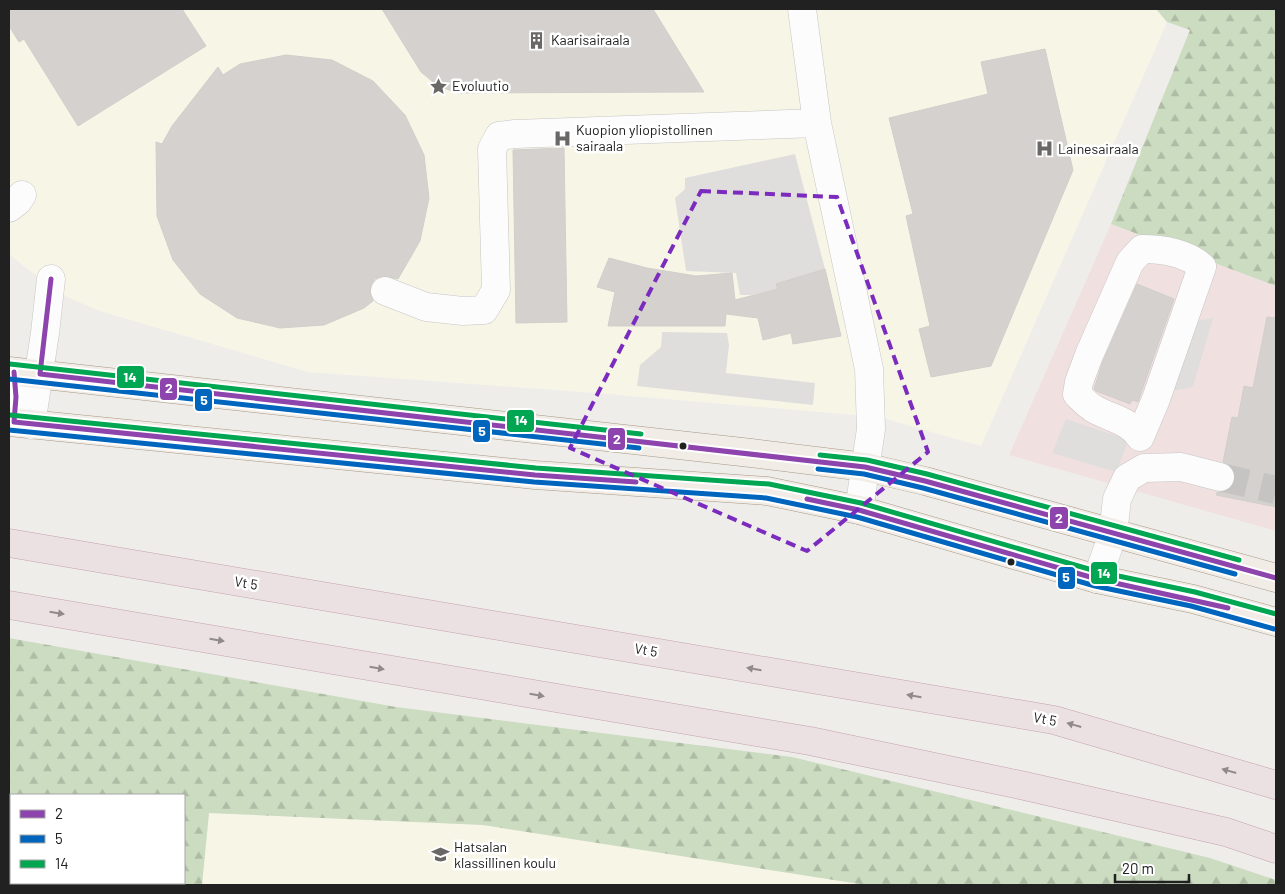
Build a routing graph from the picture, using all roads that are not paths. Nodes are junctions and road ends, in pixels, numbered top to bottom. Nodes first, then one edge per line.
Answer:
1 (802, 9) edge
2 (817, 123) junction
3 (50, 279) dead end
4 (385, 290) dead end
5 (21, 372) edge
6 (18, 423) edge
7 (1140, 437) joint
8 (865, 467) junction
9 (1220, 477) tunnel mouth
10 (859, 510) junction
11 (1113, 534) junction
12 (9, 543) edge
13 (1276, 578) edge
14 (1097, 579) junction
15 (9, 605) edge
16 (1276, 622) edge
17 (1276, 785) edge
18 (1276, 848) edge

1 - 2 lane
2 - 4 lane
2 - 8 lane
3 - 5 lane
5 - 6 lane
5 - 8 main road
6 - 10 main road
7 - 7 lane
8 - 10 lane
8 - 11 main road
9 - 11 lane
10 - 14 main road
11 - 13 main road
11 - 14 lane
17 -> 12 highway, Vt 5
14 - 16 main road
15 -> 18 highway

